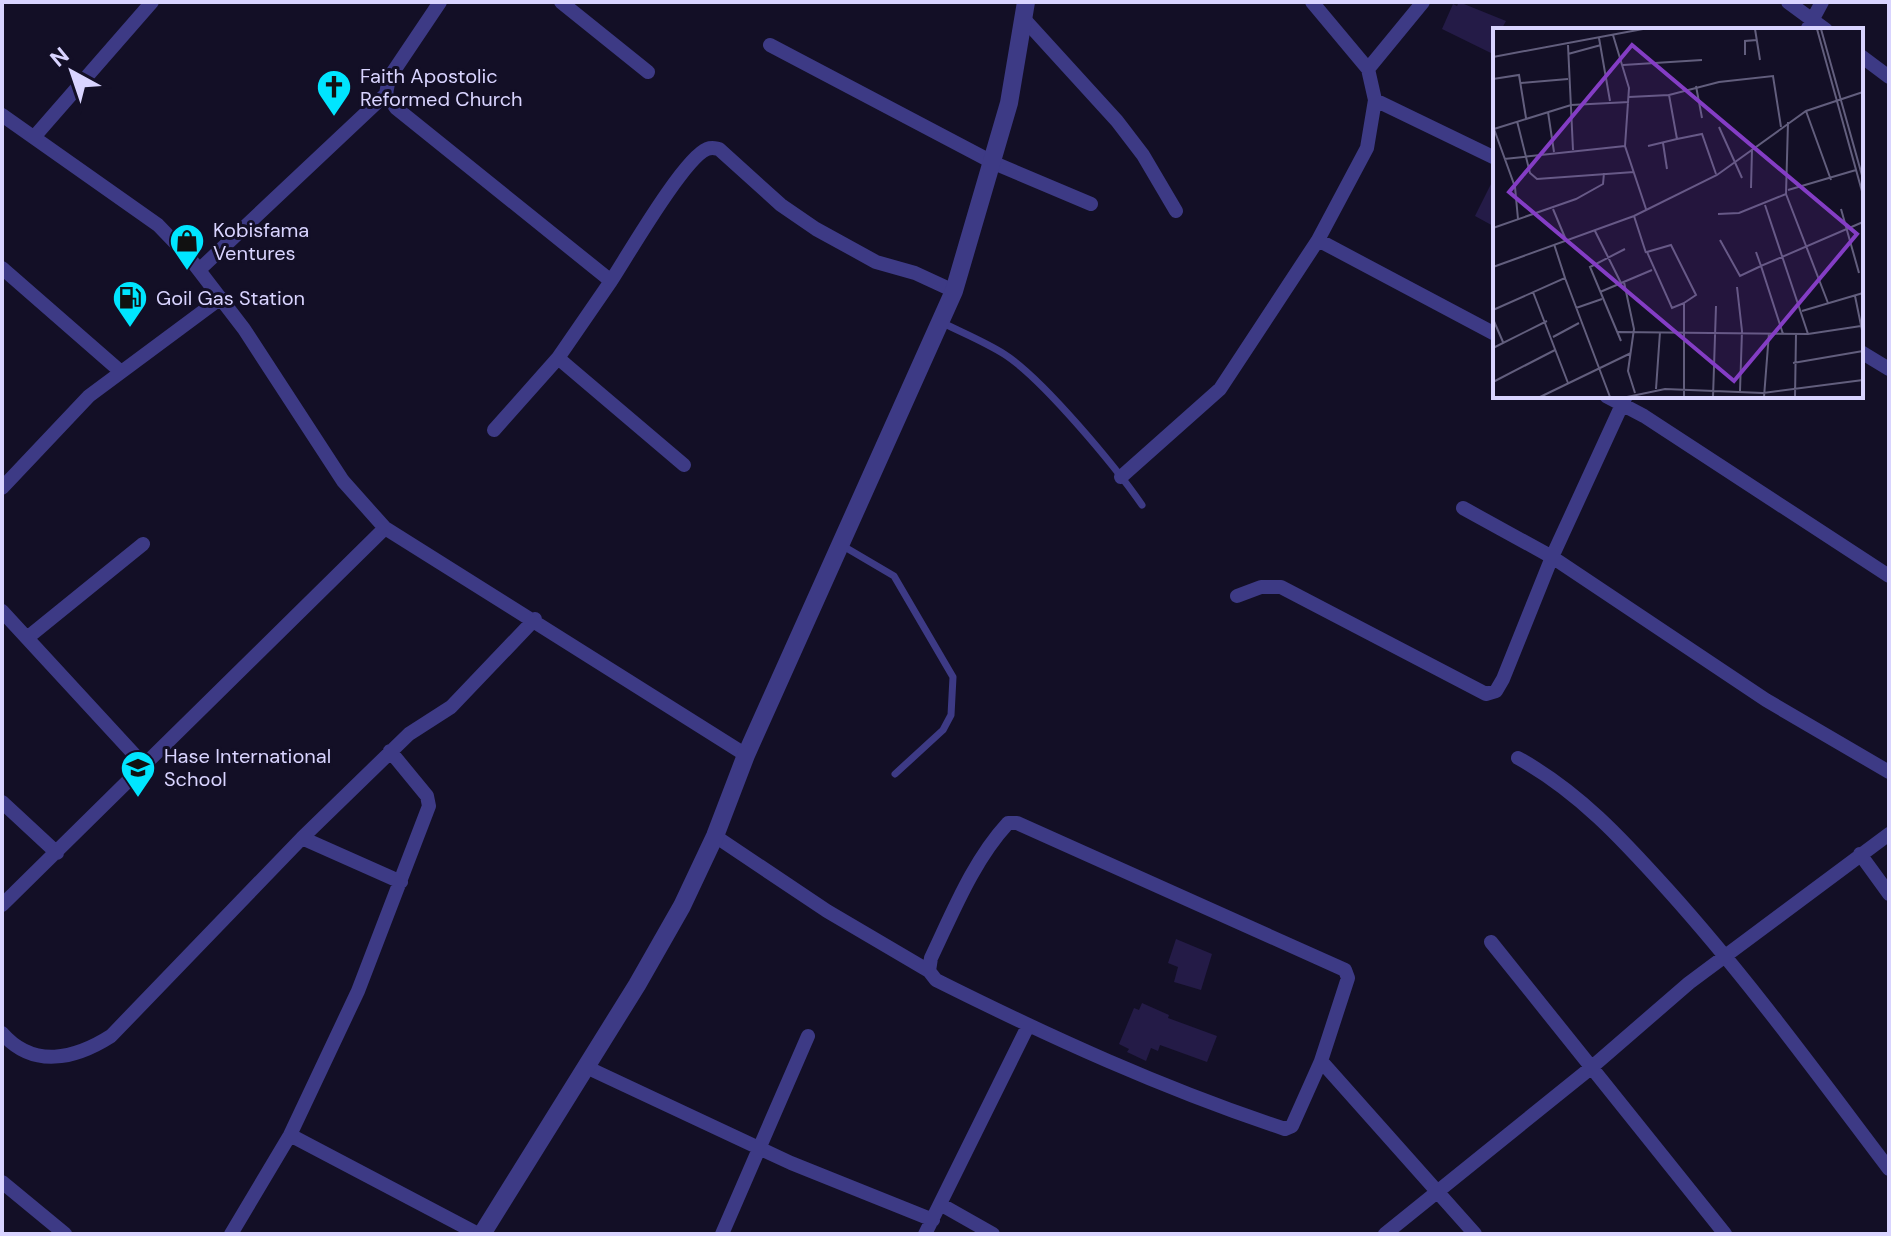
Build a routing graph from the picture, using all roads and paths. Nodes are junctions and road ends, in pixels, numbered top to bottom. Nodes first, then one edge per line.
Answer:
1 (152, 2) edge
2 (440, 2) edge
3 (561, 2) edge
4 (1312, 2) edge
5 (1423, 2) edge
6 (1788, 2) edge
7 (1822, 2) edge
8 (1025, 10) edge
9 (1810, 25) edge
10 (770, 45) dead end
11 (1863, 58) edge
12 (1368, 69) junction
13 (648, 72) dead end
14 (1889, 77) edge
15 (386, 94) junction
16 (1375, 100) junction
17 (2, 115) edge
18 (35, 136) junction
19 (1493, 157) edge
20 (994, 163) junction
21 (1091, 204) dead end
22 (1176, 211) dead end
23 (1318, 240) junction
24 (2, 268) edge
25 (199, 270) junction
26 (611, 281) junction
27 (954, 291) junction
28 (221, 298) junction
29 (941, 322) junction
30 (1493, 333) edge
31 (1863, 353) edge
32 (558, 358) junction
33 (1889, 369) edge
34 (120, 371) junction
35 (1624, 400) edge
36 (494, 430) dead end
37 (684, 465) dead end
38 (1121, 477) junction
39 (2, 488) edge
40 (1142, 505) dead end
41 (1463, 508) dead end
42 (385, 528) junction
43 (143, 544) dead end
44 (841, 545) junction
45 (1552, 557) junction
46 (1889, 576) edge
47 (1237, 596) dead end
48 (2, 611) edge
49 (535, 619) junction
50 (27, 638) junction
51 (390, 751) junction
52 (746, 755) junction
53 (1518, 758) dead end
54 (143, 764) junction
55 (1889, 772) edge
56 (895, 774) dead end
57 (2, 802) edge
58 (1889, 834) edge
59 (715, 836) junction
60 (302, 838) junction
61 (57, 853) junction
62 (1860, 854) junction
63 (401, 882) junction
64 (1889, 894) edge
65 (2, 905) edge
66 (1491, 942) dead end
67 (1726, 955) junction
68 (929, 971) junction
69 (1028, 1026) junction
70 (2, 1033) edge
71 (808, 1036) dead end
72 (1321, 1061) junction
73 (586, 1067) junction
74 (1592, 1067) junction
75 (290, 1135) junction
76 (760, 1149) junction
77 (1889, 1169) edge
78 (5, 1188) edge
79 (1437, 1188) junction
80 (940, 1204) junction
81 (933, 1220) junction
82 (65, 1234) edge
83 (231, 1234) edge
84 (480, 1234) edge
85 (722, 1234) edge
86 (925, 1234) edge
87 (993, 1234) edge
88 (1385, 1234) edge
89 (1475, 1234) edge
90 (1725, 1234) edge

1 - 18 street
2 - 15 street
3 - 13 street
4 - 12 street
5 - 12 street
6 - 9 street
7 - 9 street
8 - 20 street
8 - 22 street
10 - 20 street
11 - 14 street
12 - 16 street
15 - 25 street
15 - 26 street
16 - 19 street
16 - 23 street
17 - 18 street
18 - 25 street
20 - 21 street
20 - 27 street
23 - 30 street
23 - 38 street
24 - 34 street
25 - 28 street
26 - 27 street
26 - 32 street
27 - 29 street
28 - 34 street
28 - 42 street
29 - 38 lane
29 - 44 street
31 - 33 street
32 - 36 street
32 - 37 street
34 - 39 street
35 - 45 street
35 - 46 street
38 - 40 lane
41 - 45 street
42 - 49 street
42 - 54 street
43 - 50 street
44 - 52 street
44 - 56 lane
45 - 47 street
45 - 55 street
48 - 50 street
49 - 51 street
49 - 52 street
50 - 54 street
51 - 60 street
51 - 63 street
52 - 59 street
53 - 67 street
54 - 61 street
57 - 61 street
58 - 62 street
59 - 68 street
59 - 73 street
60 - 63 street
60 - 70 street
61 - 65 street
62 - 64 street
62 - 67 street
63 - 75 street
66 - 74 street
67 - 74 street
67 - 77 street
68 - 69 street
68 - 72 street
69 - 72 street
69 - 80 street
71 - 76 street
72 - 79 street
73 - 76 street
73 - 84 street
74 - 79 street
74 - 90 street
75 - 83 street
75 - 84 street
76 - 81 street
76 - 85 street
78 - 82 street
79 - 88 street
79 - 89 street
80 - 81 street
80 - 87 street
81 - 86 street

